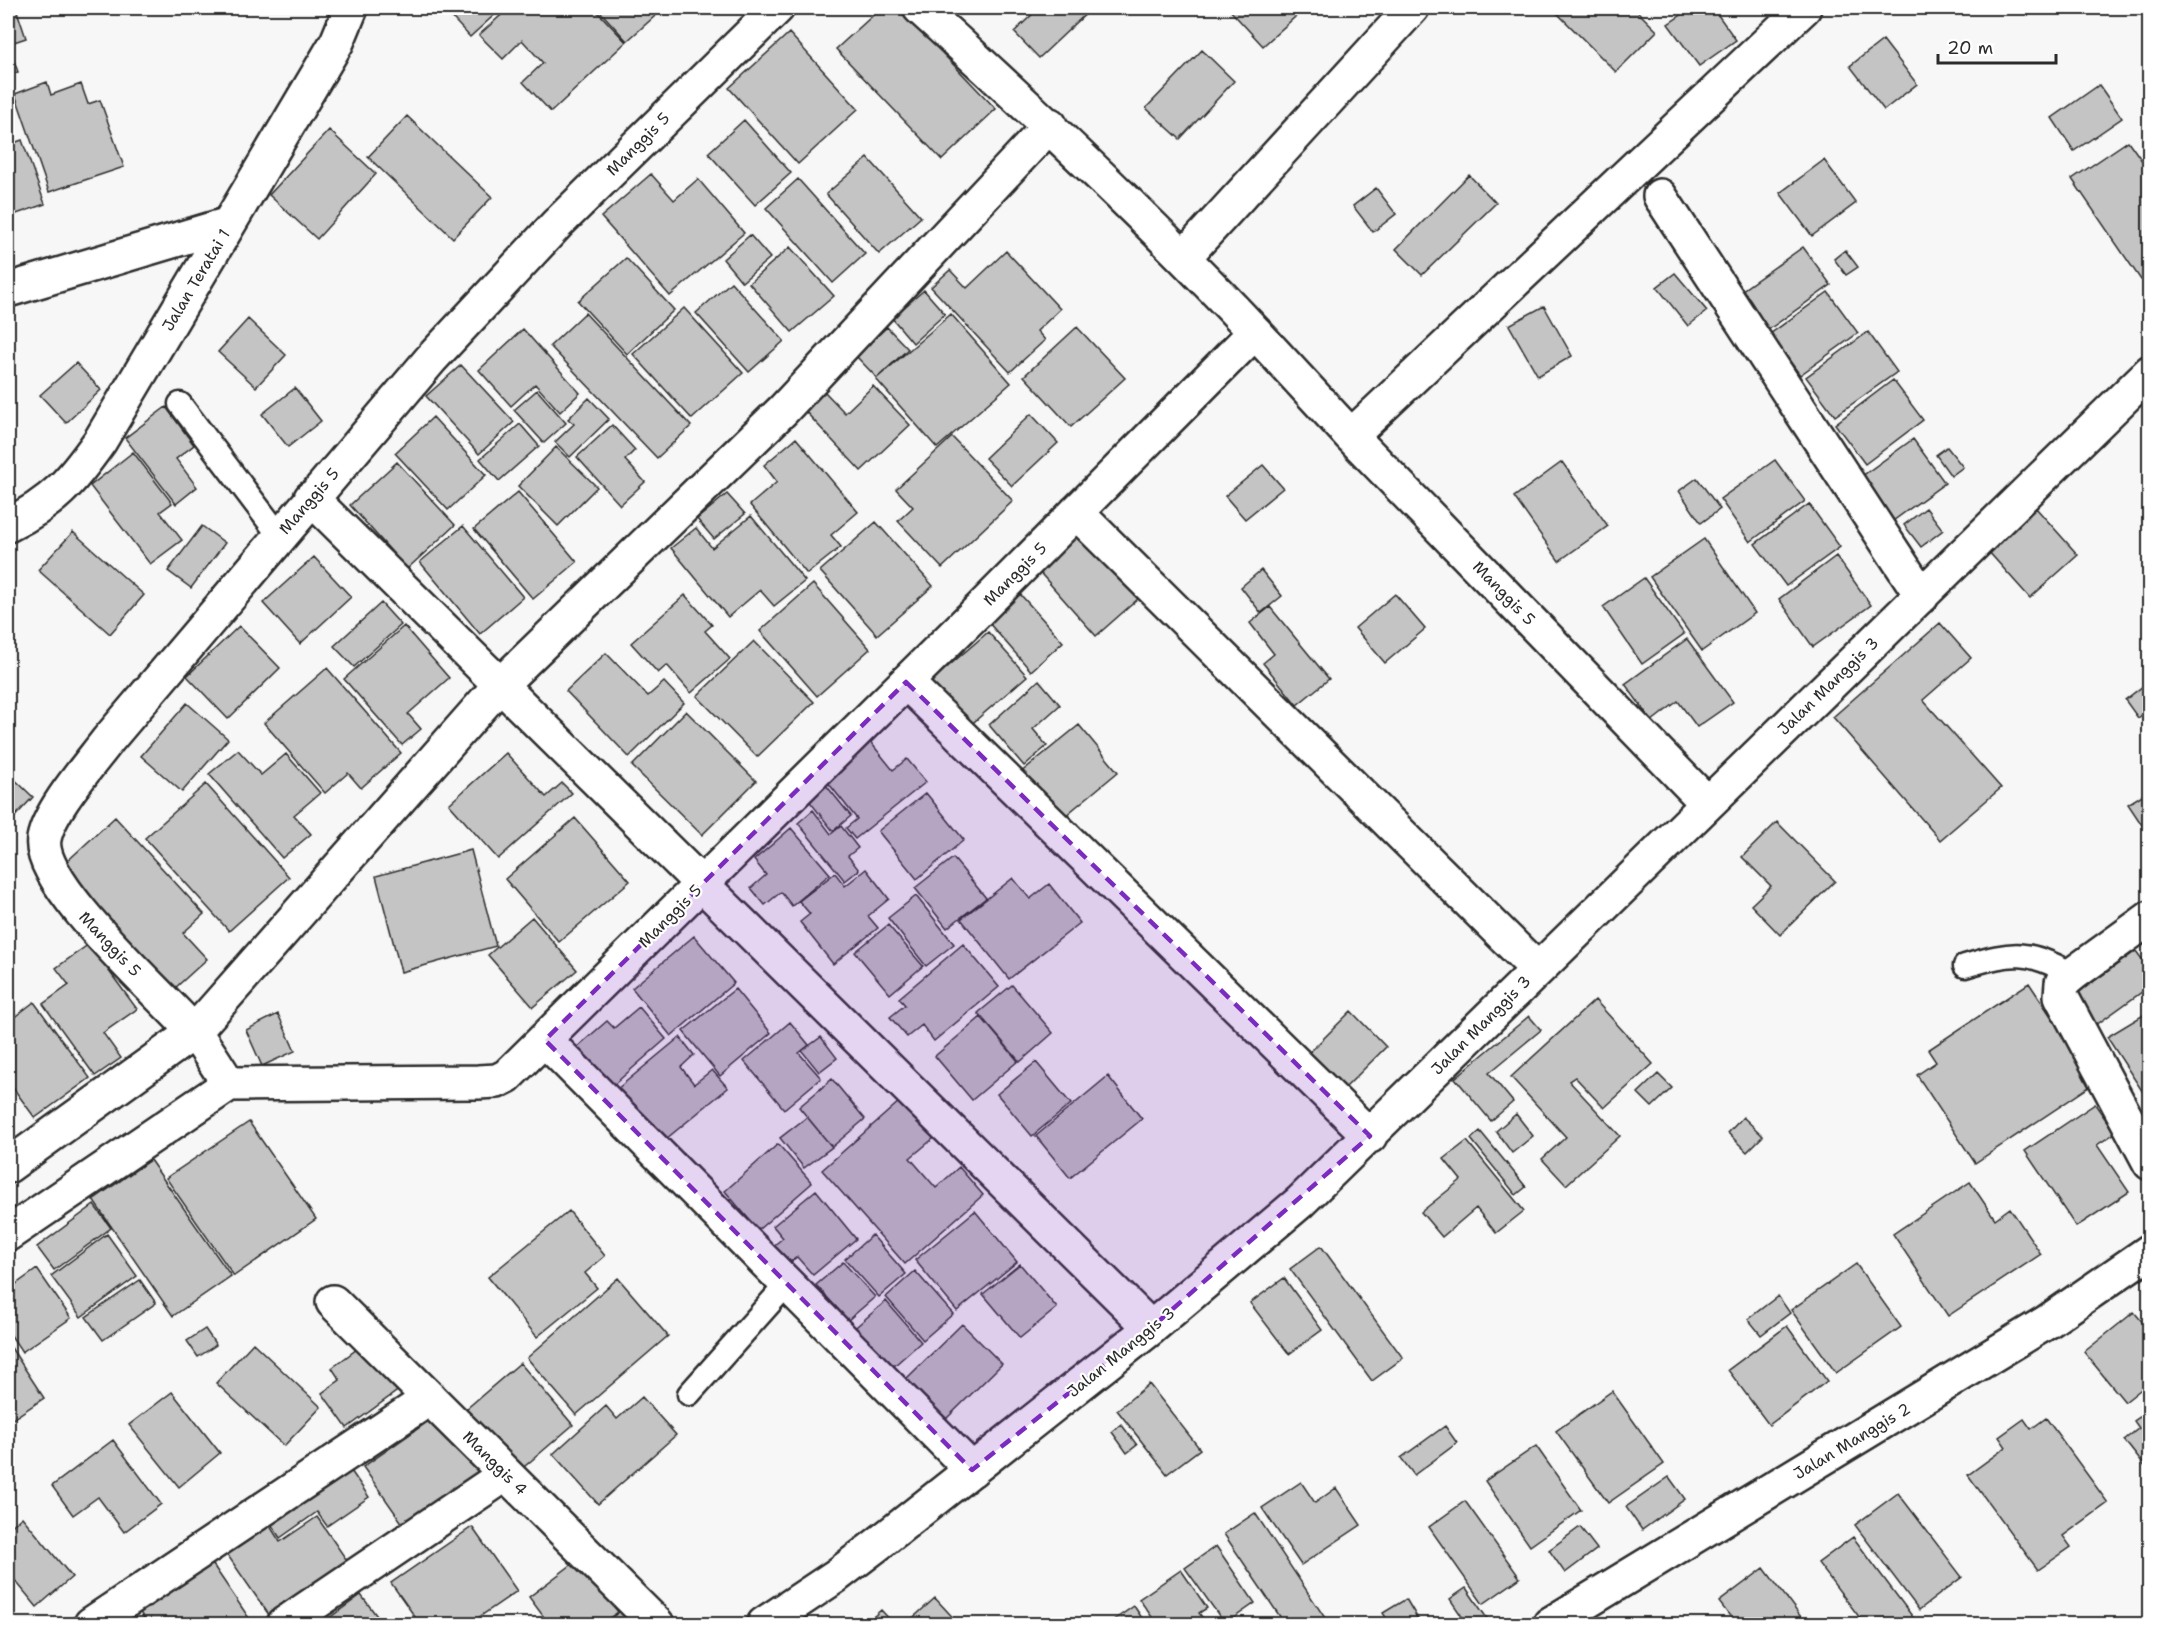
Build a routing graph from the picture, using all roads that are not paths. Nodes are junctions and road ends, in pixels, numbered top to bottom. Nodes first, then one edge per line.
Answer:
1 (351, 8) edge
2 (777, 8) edge
3 (920, 8) edge
4 (1412, 8) edge
5 (1804, 8) edge
6 (1050, 125) junction
7 (1660, 196) dead end
8 (229, 224) junction
9 (1184, 257) junction
10 (8, 290) edge
11 (1255, 332) junction
12 (2150, 372) edge
13 (180, 404) dead end
14 (1351, 436) junction
15 (311, 498) junction
16 (1076, 512) junction
17 (8, 525) edge
18 (279, 535) junction
19 (1922, 596) junction
20 (906, 682) junction
21 (499, 686) junction
22 (1707, 802) junction
23 (702, 885) junction
24 (2150, 918) edge
25 (1965, 966) dead end
26 (1537, 969) junction
27 (2073, 974) junction
28 (194, 1032) junction
29 (545, 1040) junction
30 (229, 1084) junction
31 (1370, 1136) junction
32 (2150, 1163) edge
33 (8, 1166) edge
34 (8, 1234) edge
35 (2150, 1251) edge
36 (787, 1284) junction
37 (333, 1302) dead end
38 (1151, 1328) junction
39 (689, 1394) dead end
40 (430, 1398) junction
41 (972, 1470) junction
42 (506, 1474) junction
43 (91, 1624) edge
44 (284, 1624) edge
45 (657, 1624) edge
46 (764, 1624) edge
47 (1550, 1624) edge

1 - 8 street, Jalan Teratai 1
2 - 15 street, Manggis 5
3 - 6 street
4 - 9 street
5 - 14 street
6 - 9 street
6 - 21 street
7 - 19 street
8 - 10 street
8 - 17 street, Jalan Teratai 1
9 - 11 street
11 - 14 street, Manggis 5
11 - 16 street, Manggis 5
12 - 19 street, Jalan Manggis 3
13 - 18 lane
14 - 22 street, Manggis 5
15 - 18 street, Manggis 5
15 - 21 street
16 - 20 street, Manggis 5
16 - 26 street
18 - 28 street, Manggis 5
19 - 22 street, Jalan Manggis 3
20 - 23 street, Manggis 5
20 - 31 street
21 - 23 street
21 - 28 street
22 - 26 street, Jalan Manggis 3
23 - 29 street, Manggis 5
23 - 38 street
24 - 27 street
25 - 27 lane
26 - 31 street, Jalan Manggis 3
27 - 32 street
28 - 30 street, Manggis 5
28 - 33 street
29 - 30 street, Manggis 5
29 - 36 street
30 - 34 street
31 - 38 street, Jalan Manggis 3
35 - 47 street, Jalan Manggis 2
36 - 39 lane
36 - 41 street
37 - 40 street, Manggis 4
38 - 41 street, Jalan Manggis 3
40 - 42 street, Manggis 4
40 - 43 street
41 - 46 street, Jalan Manggis 3
42 - 44 street
42 - 45 street, Manggis 4

